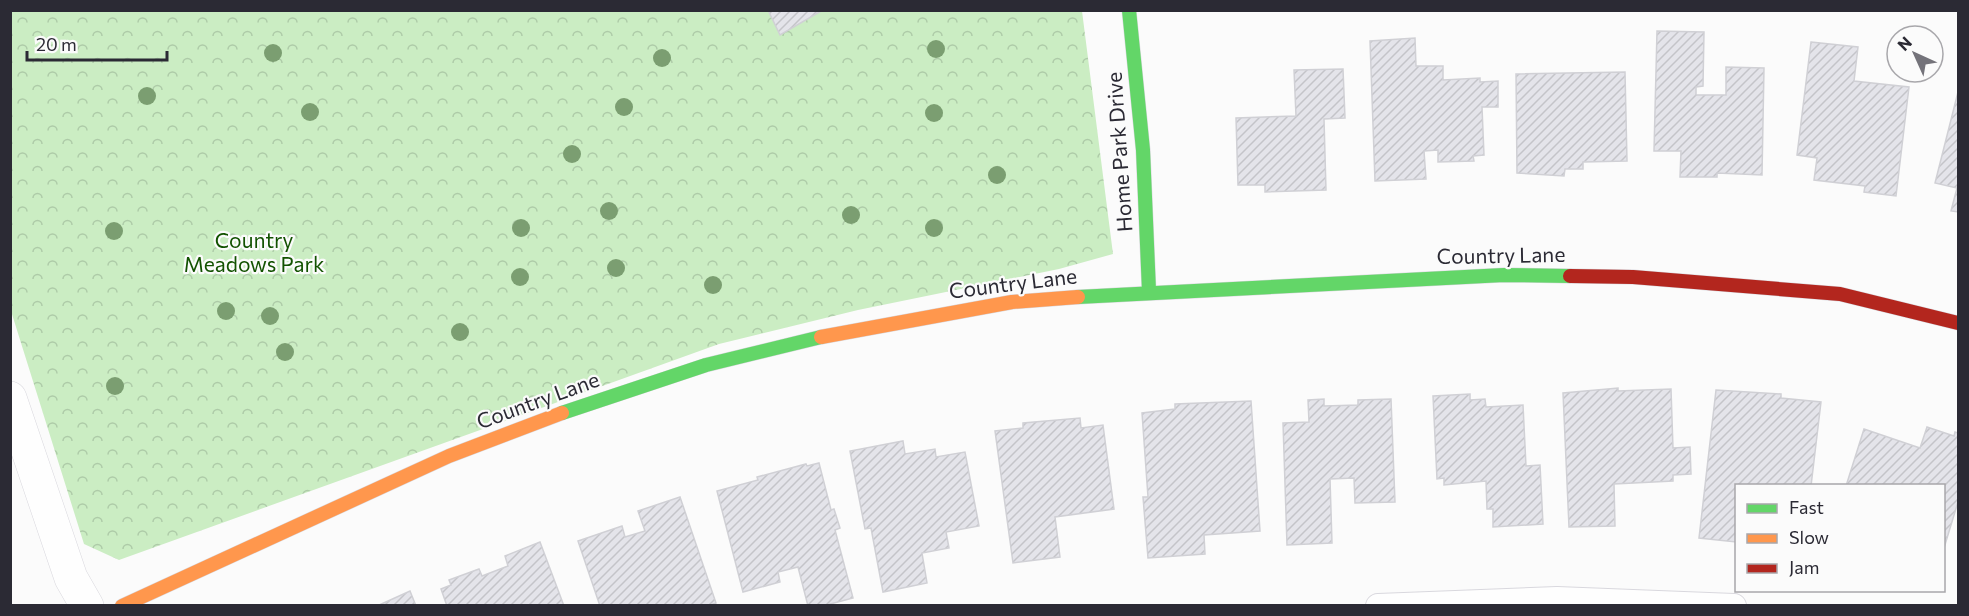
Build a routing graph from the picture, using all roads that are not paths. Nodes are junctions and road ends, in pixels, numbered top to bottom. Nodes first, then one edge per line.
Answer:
1 (1129, 10) edge
2 (1149, 291) junction
3 (1959, 323) edge
4 (10, 398) edge
5 (87, 606) edge
6 (122, 606) edge
7 (1378, 606) edge
8 (1734, 606) edge

1 - 2 street, Home Park Drive
2 - 3 street, Country Lane
2 - 6 street, Country Lane
4 - 5 street
7 - 8 lane

